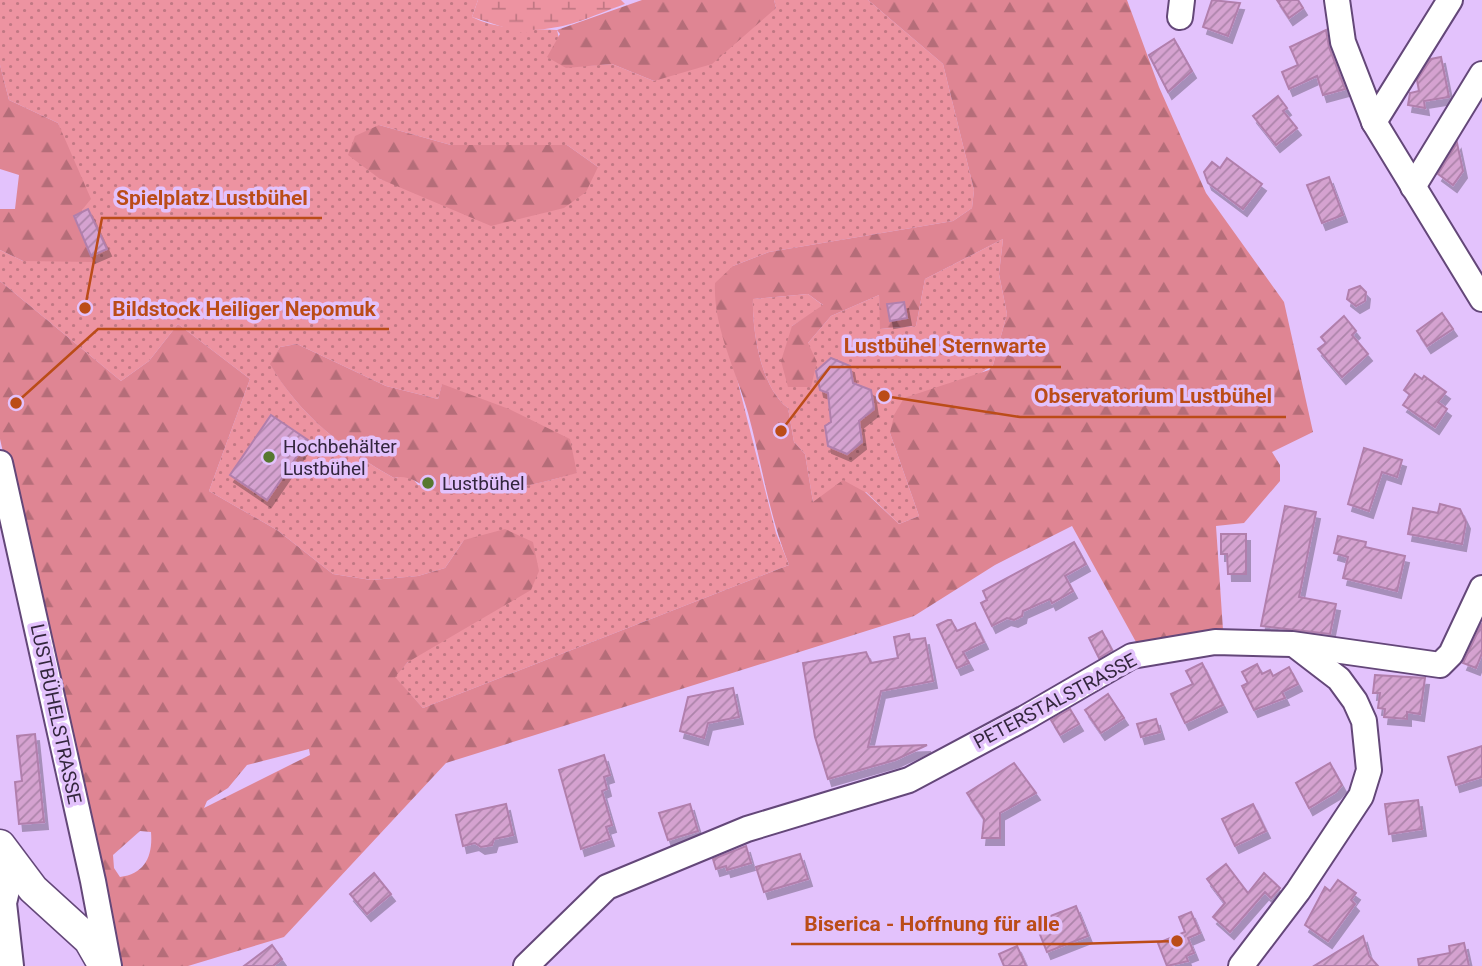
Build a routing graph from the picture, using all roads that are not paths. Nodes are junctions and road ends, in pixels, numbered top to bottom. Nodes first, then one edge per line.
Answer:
1 (1337, 0) edge
2 (1450, 0) edge
3 (1482, 74) edge
4 (1374, 122) junction
5 (1413, 187) junction
6 (1482, 299) edge
7 (0, 463) edge
8 (1482, 588) edge
9 (1292, 644) junction
10 (7, 855) edge
11 (11, 966) edge
12 (104, 966) edge
13 (109, 966) edge
14 (526, 966) edge
15 (1241, 966) edge

1 - 4 street
2 - 4 street
3 - 5 street
4 - 5 street
5 - 6 street
7 - 13 street, LUSTBÜHELSTRASSE
8 - 9 street, PETERSTALSTRASSE
9 - 14 street, PETERSTALSTRASSE
9 - 15 street
10 - 11 street
10 - 12 main road

